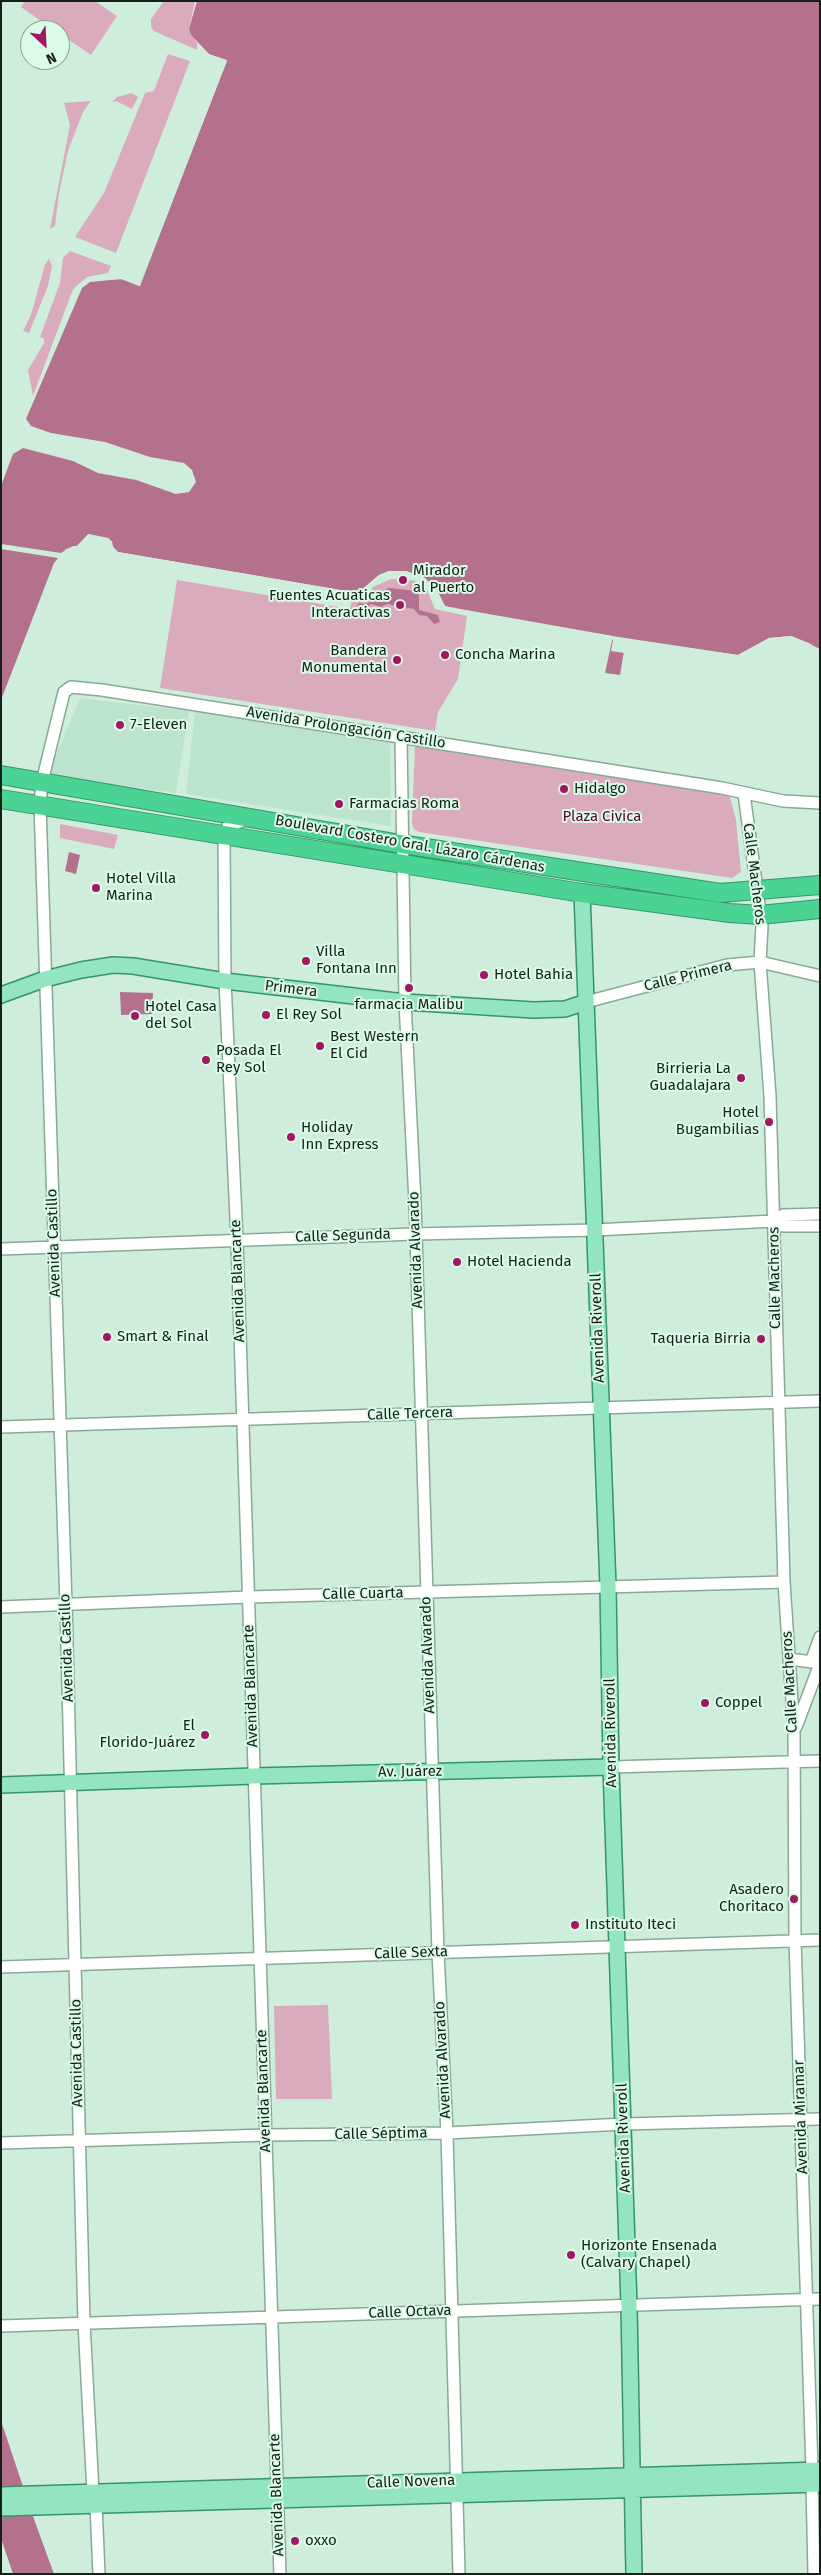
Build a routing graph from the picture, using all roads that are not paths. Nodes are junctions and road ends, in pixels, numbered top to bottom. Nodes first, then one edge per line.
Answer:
1 (401, 737) junction
2 (1, 775) edge
3 (42, 782) junction
4 (744, 794) junction
5 (1, 799) edge
6 (820, 803) edge
7 (40, 804) junction
8 (254, 818) junction
9 (224, 836) junction
10 (401, 844) junction
11 (402, 864) junction
12 (820, 884) edge
13 (758, 890) junction
14 (582, 893) junction
15 (820, 909) edge
16 (760, 915) junction
17 (760, 962) junction
18 (820, 976) edge
19 (45, 979) junction
20 (225, 981) junction
21 (1, 995) edge
22 (405, 1002) junction
23 (586, 1002) junction
24 (820, 1214) edge
25 (780, 1221) junction
26 (820, 1226) edge
27 (595, 1230) junction
28 (414, 1234) junction
29 (237, 1240) junction
30 (54, 1247) junction
31 (1, 1249) edge
32 (820, 1401) edge
33 (778, 1402) junction
34 (600, 1407) junction
35 (420, 1414) junction
36 (243, 1420) junction
37 (60, 1426) junction
38 (1, 1428) edge
39 (784, 1582) junction
40 (608, 1586) junction
41 (426, 1592) junction
42 (249, 1597) junction
43 (66, 1604) junction
44 (1, 1606) edge
45 (820, 1637) edge
46 (789, 1659) junction
47 (817, 1663) edge
48 (794, 1731) junction
49 (820, 1761) edge
50 (794, 1763) junction
51 (611, 1767) junction
52 (432, 1771) junction
53 (254, 1776) junction
54 (70, 1783) junction
55 (1, 1785) edge
56 (795, 1940) junction
57 (820, 1940) edge
58 (617, 1947) junction
59 (438, 1952) junction
60 (260, 1958) junction
61 (75, 1964) junction
62 (1, 1967) edge
63 (820, 2118) edge
64 (801, 2119) junction
65 (624, 2124) junction
66 (447, 2133) junction
67 (266, 2135) junction
68 (79, 2141) junction
69 (1, 2143) edge
70 (807, 2299) junction
71 (820, 2299) edge
72 (629, 2305) junction
73 (450, 2311) junction
74 (272, 2317) junction
75 (84, 2323) junction
76 (1, 2326) edge
77 (816, 2477) edge
78 (631, 2482) junction
79 (456, 2487) junction
80 (277, 2493) junction
81 (1, 2495) edge
82 (94, 2499) junction
83 (38, 2500) junction
84 (1, 2508) edge
85 (99, 2574) edge
86 (280, 2574) edge
87 (459, 2574) edge
88 (634, 2574) edge
89 (814, 2574) edge

1 - 3 street, Avenida Prolongación Castillo
1 - 4 street, Avenida Prolongación Castillo
1 - 10 street, Avenida Alvarado
2 - 3 highway, Boulevard Costero Gral. Lázaro Cárdenas
3 - 7 street, Avenida Prolongación Castillo
3 - 8 highway, Boulevard Costero Gral. Lázaro Cárdenas
4 - 6 street, Avenida Prolongación Castillo
4 - 13 street, Calle Macheros
5 - 7 highway, Boulevard Costero Gral. Lázaro Cárdenas
7 - 9 highway, Boulevard Costero Gral. Lázaro Cárdenas
7 - 19 street, Avenida Castillo
8 - 9 street
8 - 10 highway, Boulevard Costero Gral. Lázaro Cárdenas
9 - 11 highway, Boulevard Costero Gral. Lázaro Cárdenas
9 - 20 street, Avenida Blancarte
10 - 11 street, Avenida Alvarado
10 - 13 highway, Boulevard Costero Gral. Lázaro Cárdenas
11 - 14 highway, Boulevard Costero Gral. Lázaro Cárdenas
11 - 22 street, Avenida Alvarado
12 - 13 highway, Boulevard Costero Gral. Lázaro Cárdenas
13 - 16 street, Calle Macheros
14 - 16 highway, Boulevard Costero Gral. Lázaro Cárdenas
14 - 23 main road, Avenida Riveroll
15 - 16 highway, Boulevard Costero Gral. Lázaro Cárdenas
16 - 17 street, Calle Macheros
17 - 18 street, Calle Primera
17 - 23 street, Calle Primera
17 - 25 street, Calle Macheros
19 - 20 main road, Primera
19 - 21 main road, Primera
19 - 30 street, Avenida Castillo
20 - 22 main road, Primera
20 - 29 street, Avenida Blancarte
22 - 23 main road, Primera
22 - 28 street, Avenida Alvarado
23 - 27 main road, Avenida Riveroll
24 - 25 street, Calle Segunda
25 - 26 street, Calle Segunda
25 - 27 street, Calle Segunda
25 - 33 street, Calle Macheros
27 - 28 street, Calle Segunda
27 - 34 main road, Avenida Riveroll
28 - 29 street, Calle Segunda
28 - 35 street, Avenida Alvarado
29 - 30 street, Calle Segunda
29 - 36 street, Avenida Blancarte
30 - 31 street, Calle Segunda
30 - 37 street, Avenida Castillo
32 - 33 street, Calle Tercera
33 - 34 street, Calle Tercera
33 - 39 street, Calle Macheros
34 - 35 street, Calle Tercera
34 - 40 main road, Avenida Riveroll
35 - 36 street, Calle Tercera
35 - 41 street, Avenida Alvarado
36 - 37 street, Calle Tercera
36 - 42 street, Avenida Blancarte
37 - 38 street, Calle Tercera
37 - 43 street, Avenida Castillo
39 - 40 street, Calle Cuarta
39 - 46 street, Calle Macheros
40 - 41 street, Calle Cuarta
40 - 51 main road, Avenida Riveroll
41 - 42 street, Calle Cuarta
41 - 52 street, Avenida Alvarado
42 - 43 street, Calle Cuarta
42 - 53 street, Avenida Blancarte
43 - 44 street, Calle Cuarta
43 - 54 street, Avenida Castillo
45 - 47 street
46 - 47 street
46 - 48 street, Calle Macheros
47 - 48 street
48 - 50 street, Calle Macheros
49 - 50 street, Av. Juárez
50 - 51 street, Av. Juárez
50 - 56 street, Avenida Miramar
51 - 52 main road, Av. Juárez
51 - 58 main road, Avenida Riveroll
52 - 53 main road, Av. Juárez
52 - 59 street, Avenida Alvarado
53 - 54 main road, Av. Juárez
53 - 60 street, Avenida Blancarte
54 - 55 main road, Av. Juárez
54 - 61 street, Avenida Castillo
56 - 57 street, Calle Sexta
56 - 58 street, Calle Sexta
56 - 64 street, Avenida Miramar
58 - 59 street, Calle Sexta
58 - 65 main road, Avenida Riveroll
59 - 60 street, Calle Sexta
59 - 66 street, Avenida Alvarado
60 - 61 street, Calle Sexta
60 - 67 street, Avenida Blancarte
61 - 62 street, Calle Sexta
61 - 68 street, Avenida Castillo
63 - 64 street, Calle Séptima
64 - 65 street, Calle Séptima
64 - 70 street, Avenida Miramar
65 - 66 street, Calle Séptima
65 - 72 main road, Avenida Riveroll
66 - 67 street, Calle Séptima
66 - 73 street, Avenida Alvarado
67 - 68 street, Calle Séptima
67 - 74 street, Avenida Blancarte
68 - 69 street, Calle Séptima
68 - 75 street, Avenida Castillo
70 - 71 street, Calle Octava
70 - 72 street, Calle Octava
70 - 77 street, Avenida Miramar
72 - 73 street, Calle Octava
72 - 78 main road, Avenida Riveroll
73 - 74 street, Calle Octava
73 - 79 street, Avenida Alvarado
74 - 75 street, Calle Octava
74 - 80 street, Avenida Blancarte
75 - 76 street, Calle Octava
75 - 82 street, Avenida Castillo
77 - 78 main road, Calle Novena
77 - 89 street, Avenida Miramar
78 - 79 main road, Calle Novena
78 - 88 main road, Avenida Riveroll
79 - 80 main road, Calle Novena
79 - 87 street, Avenida Alvarado
80 - 82 main road, Calle Novena
80 - 86 street, Avenida Blancarte
81 - 83 main road, Calle Novena
82 - 83 main road, Calle Novena
82 - 85 street, Avenida Castillo
83 - 84 main road, Calle Novena

